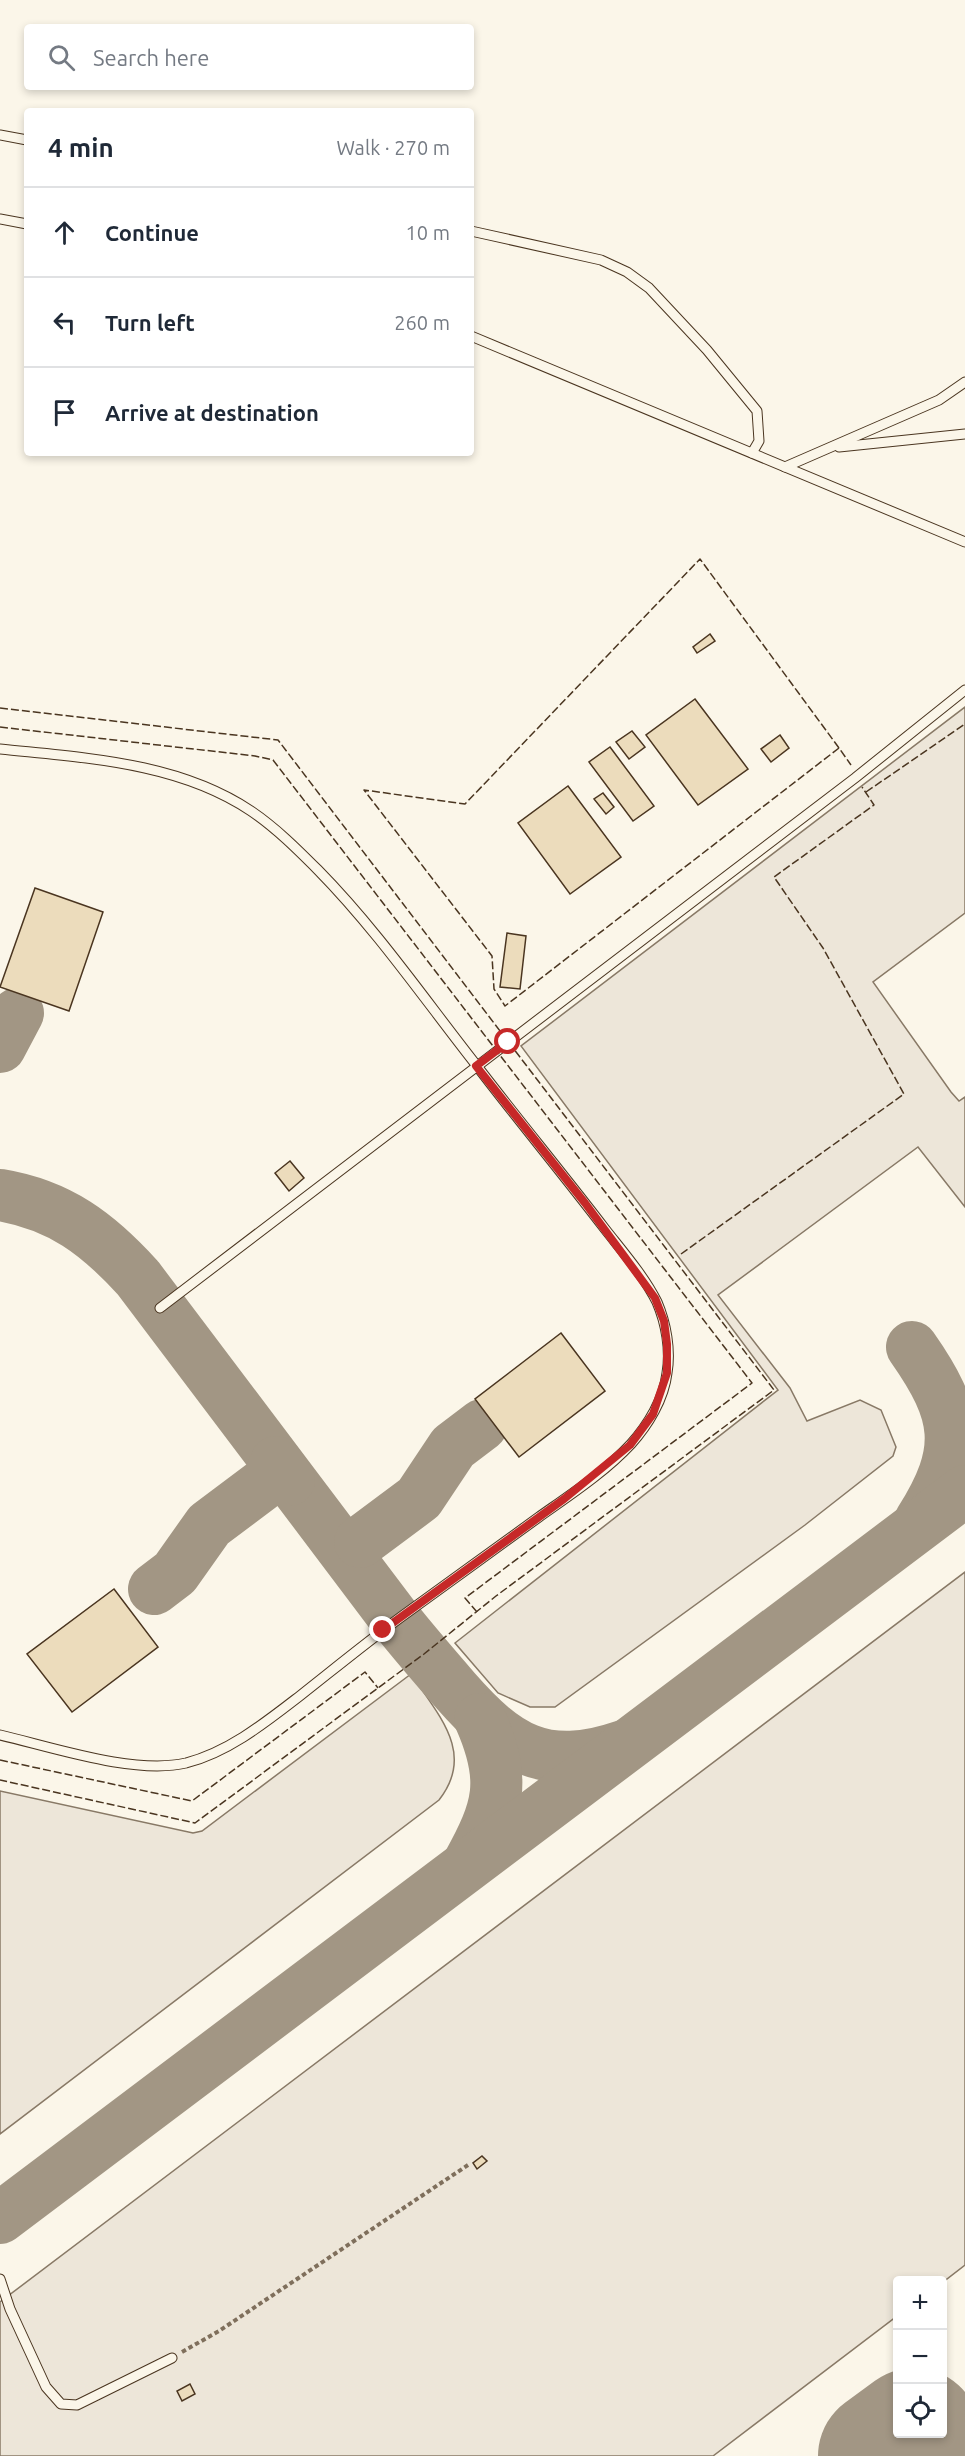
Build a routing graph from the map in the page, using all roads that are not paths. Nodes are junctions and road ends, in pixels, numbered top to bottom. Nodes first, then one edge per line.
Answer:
1 (0, 135) edge
2 (24, 139) edge
3 (0, 219) edge
4 (24, 223) edge
5 (474, 232) edge
6 (474, 337) edge
7 (965, 382) edge
8 (965, 434) edge
9 (828, 448) junction
10 (752, 453) junction
11 (785, 467) junction
12 (965, 542) edge
13 (965, 690) edge
14 (0, 749) edge
15 (476, 1066) junction
16 (160, 1308) dead end
17 (0, 1735) edge
18 (0, 2279) edge
19 (172, 2358) road end

1 - 2 lane
3 - 4 lane
5 - 10 lane
6 - 10 lane
7 - 9 lane
8 - 9 lane
9 - 11 lane
10 - 11 lane
11 - 12 lane
13 - 15 lane
14 - 15 lane
15 - 16 lane
15 - 17 lane
18 - 19 lane

